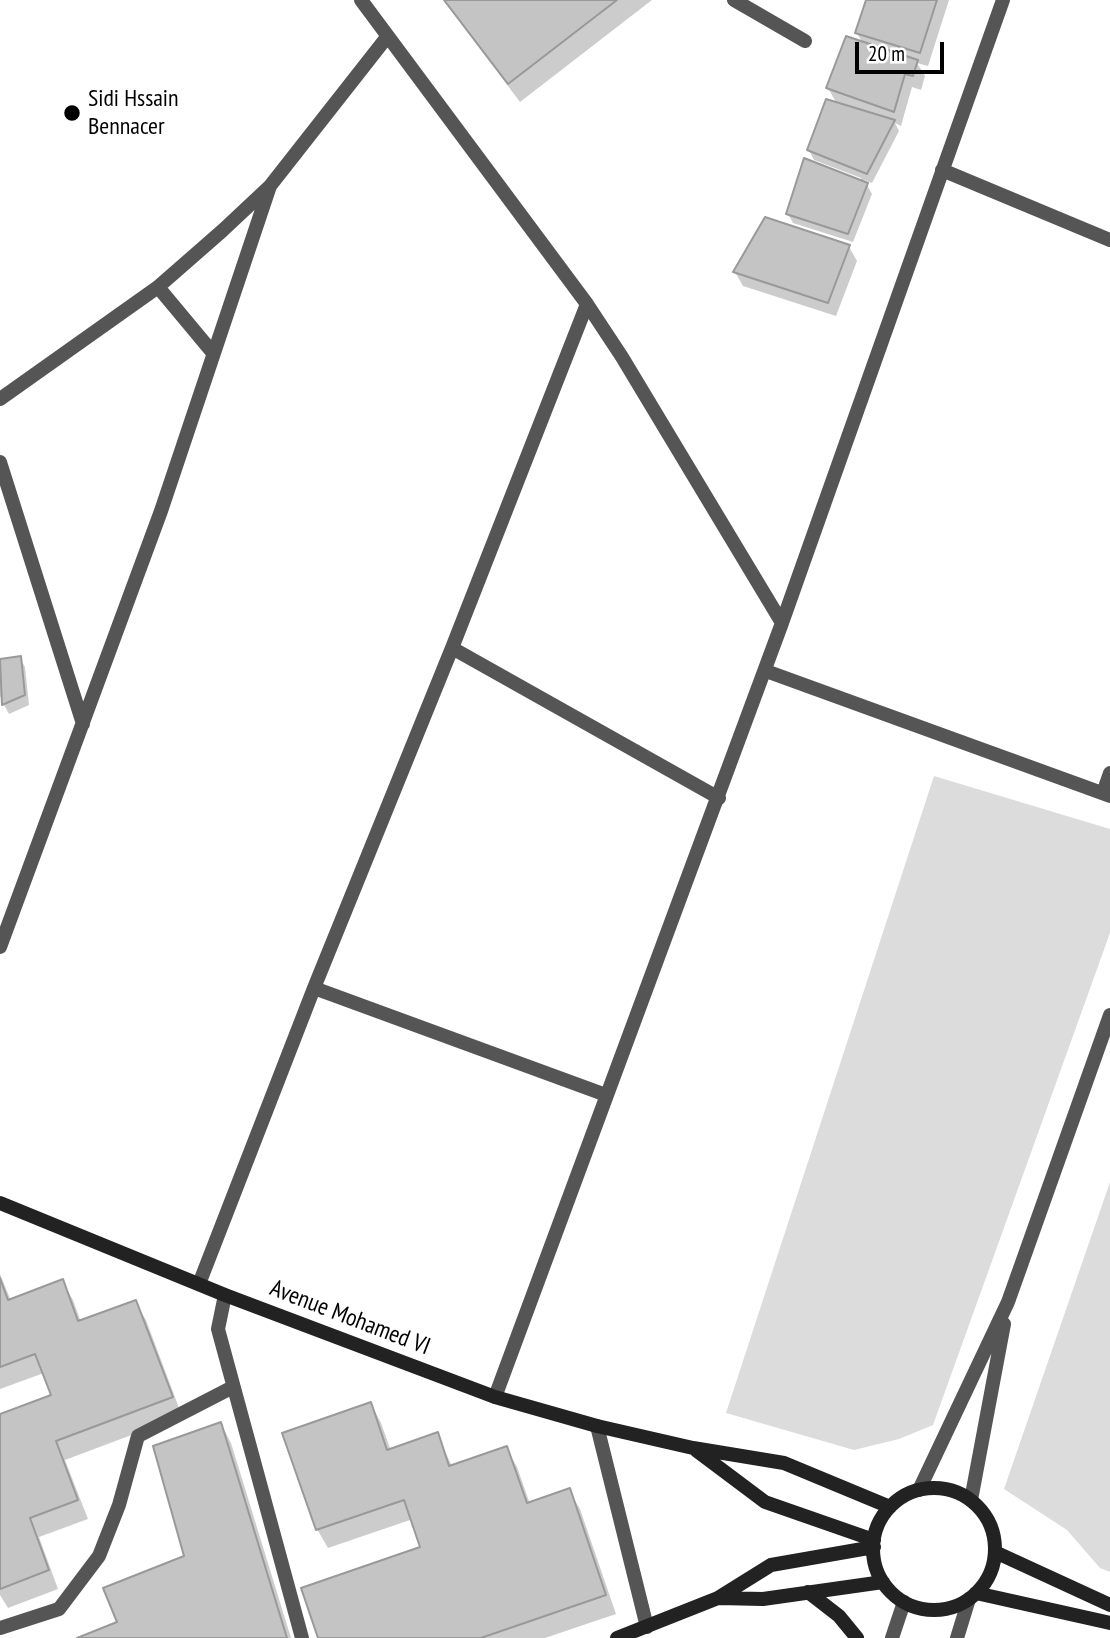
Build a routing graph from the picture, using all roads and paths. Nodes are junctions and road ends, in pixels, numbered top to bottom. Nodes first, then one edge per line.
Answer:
1 (361, 0) edge
2 (734, 0) edge
3 (1003, 0) edge
4 (387, 37) junction
5 (805, 41) dead end
6 (942, 170) junction
7 (270, 186) junction
8 (1110, 240) edge
9 (158, 287) junction
10 (587, 304) junction
11 (213, 353) junction
12 (0, 399) edge
13 (0, 462) edge
14 (782, 623) junction
15 (452, 648) junction
16 (766, 671) junction
17 (83, 724) junction
18 (1110, 773) edge
19 (1106, 795) edge
20 (719, 799) junction
21 (0, 947) edge
22 (314, 988) junction
23 (1110, 1015) edge
24 (606, 1096) junction
25 (0, 1203) edge
26 (199, 1284) junction
27 (225, 1295) junction
28 (1008, 1302) junction
29 (233, 1387) junction
30 (495, 1397) junction
31 (597, 1426) junction
32 (693, 1448) junction
33 (919, 1490) junction
34 (971, 1500) junction
35 (890, 1507) junction
36 (874, 1543) junction
37 (995, 1552) junction
38 (883, 1582) junction
39 (808, 1592) junction
40 (973, 1596) junction
41 (718, 1598) junction
42 (904, 1602) junction
43 (1110, 1605) edge
44 (1110, 1623) edge
45 (647, 1627) junction
46 (0, 1628) edge
47 (302, 1638) edge
48 (617, 1638) edge
49 (857, 1638) edge
50 (892, 1638) edge
51 (957, 1638) edge

1 - 4 street
2 - 5 street
3 - 6 street
4 - 7 street
4 - 10 street
6 - 8 street
6 - 14 street
7 - 9 street
7 - 11 street
9 - 11 street
9 - 12 street
10 - 14 street
10 - 15 street
11 - 17 street
13 - 17 street
14 - 16 street
15 - 20 street
15 - 22 street
16 - 19 street
16 - 20 street
17 - 21 street
18 - 19 street
20 - 24 street
22 - 24 street
22 - 26 street
23 - 28 street
24 - 30 street
25 - 26 main road, Avenue Mohamed VI
26 - 27 main road, Avenue Mohamed VI
27 - 29 street
27 - 30 main road, Avenue Mohamed VI
28 - 33 street
28 - 34 street
29 - 46 street
29 - 47 street
30 - 31 main road, Avenue Mohamed VI
31 - 32 main road, Avenue Mohamed VI
31 - 45 street
32 - 35 main road, Avenue Mohamed VI
32 - 36 main road
33 - 34 main road
33 - 35 main road
34 - 37 main road
35 - 36 main road
36 - 38 main road
36 - 41 main road
37 - 40 main road
37 - 43 main road
38 - 39 main road
38 - 42 main road
39 - 41 main road
39 - 49 main road
40 - 42 main road
40 - 44 main road
40 - 51 street
41 - 45 main road
42 - 50 street
45 - 48 main road

